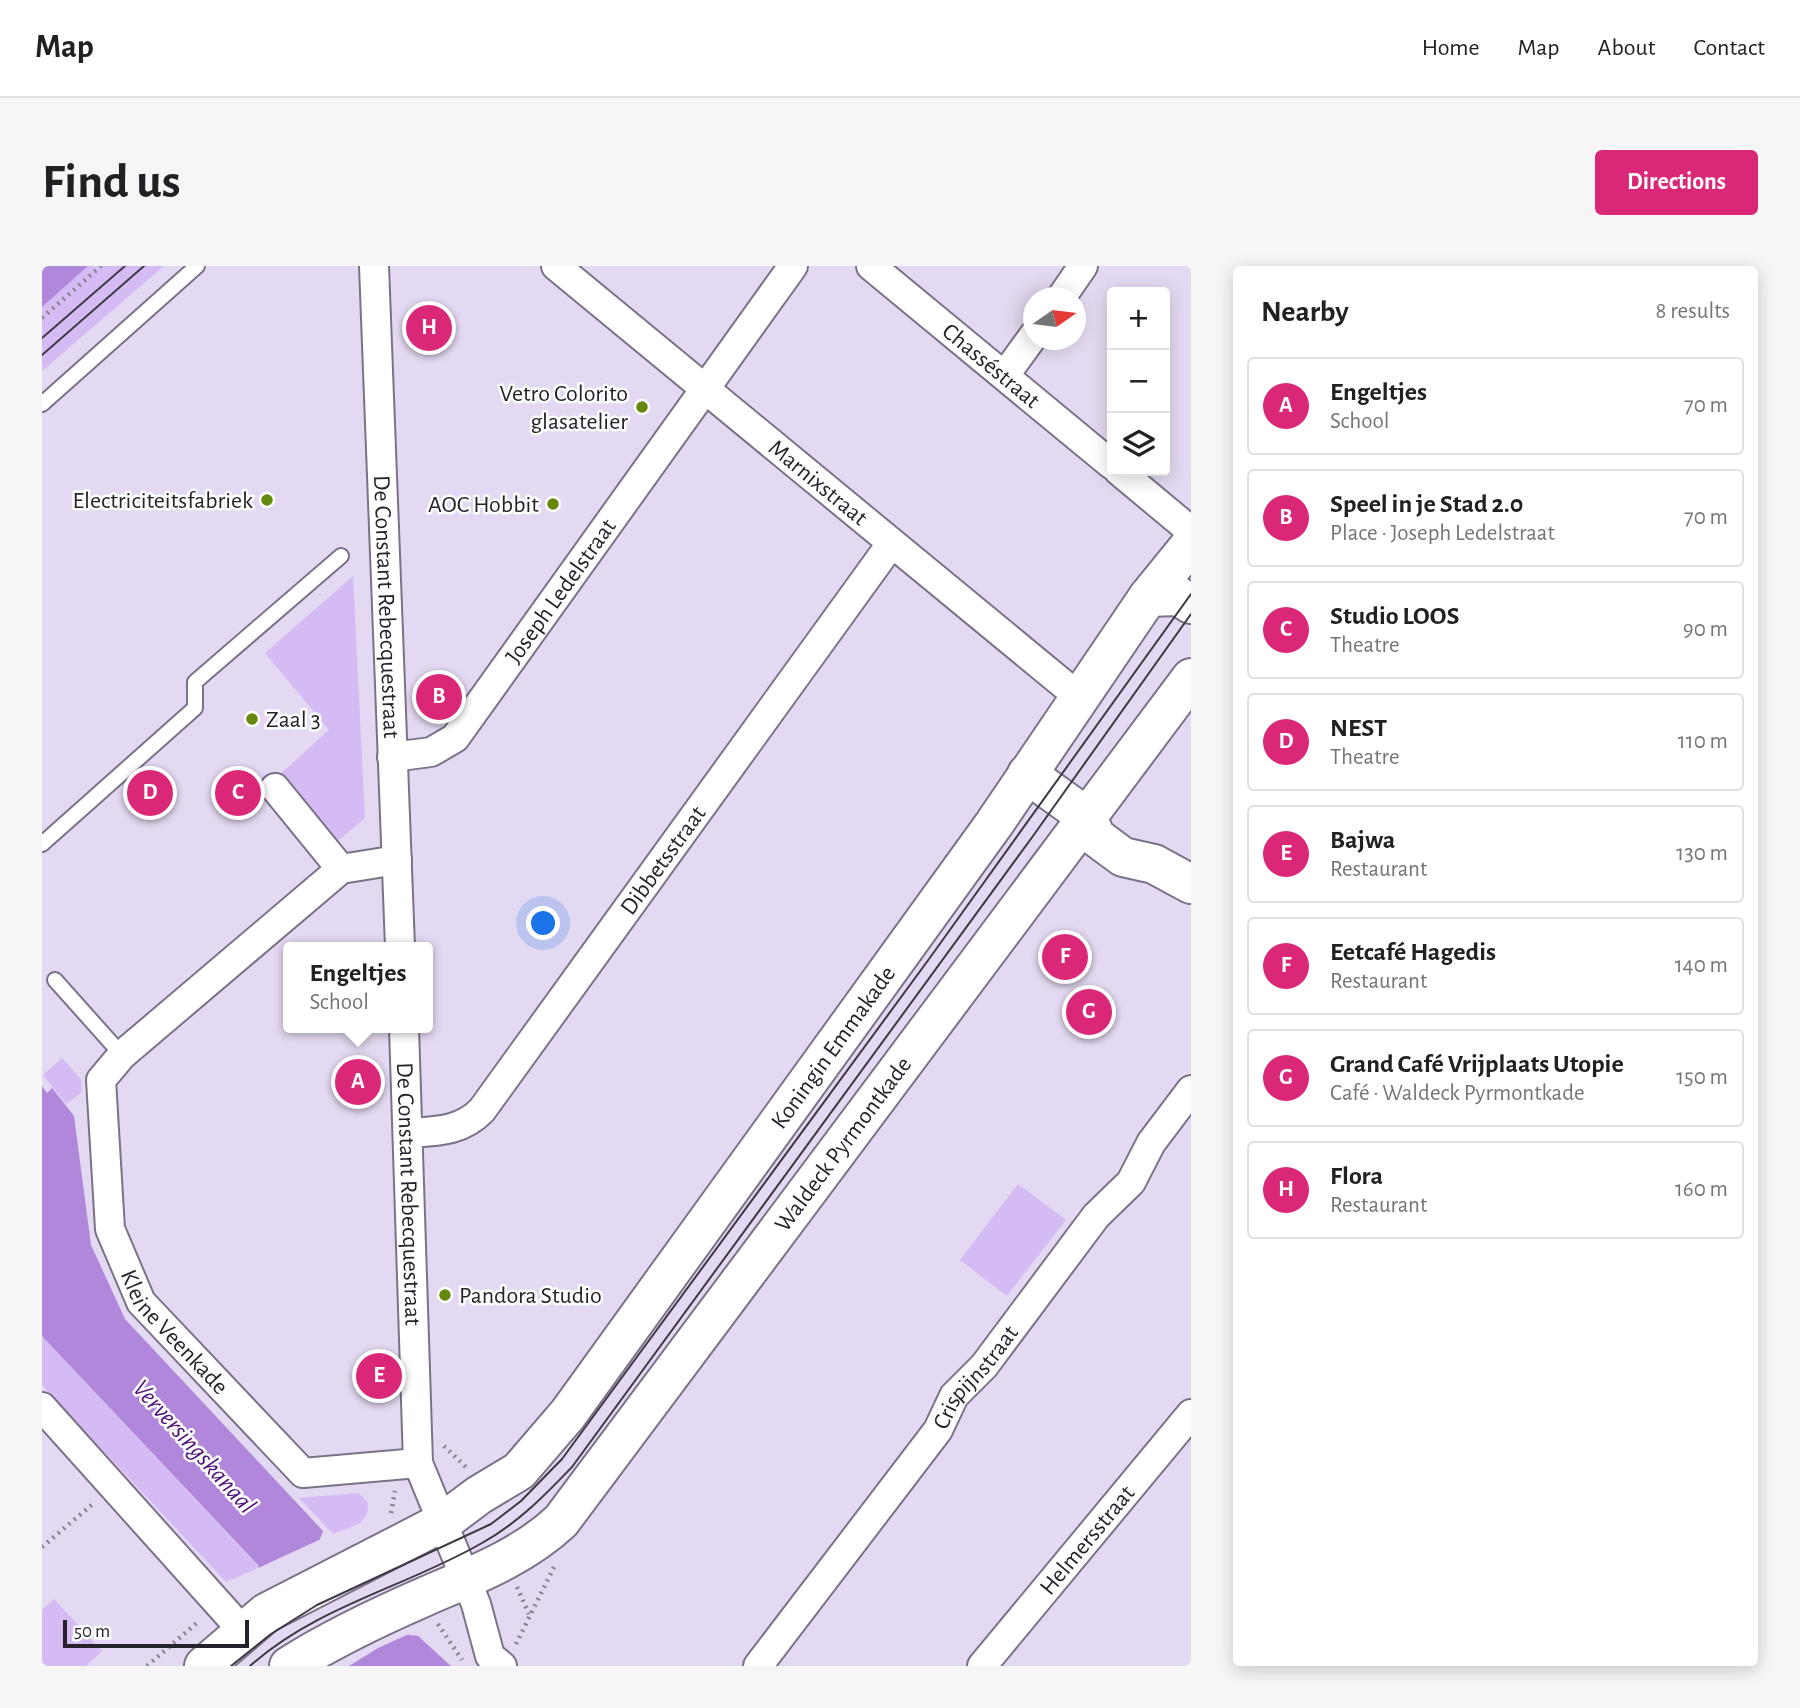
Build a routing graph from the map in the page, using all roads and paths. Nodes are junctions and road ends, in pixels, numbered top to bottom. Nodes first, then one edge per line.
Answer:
1 (101, 266) edge
2 (197, 266) edge
3 (374, 266) edge
4 (556, 266) edge
5 (793, 266) edge
6 (871, 266) edge
7 (1083, 266) edge
8 (1069, 287) edge
9 (42, 318) edge
10 (1023, 350) edge
11 (1005, 375) junction
12 (706, 390) junction
13 (42, 404) edge
14 (1107, 461) edge
15 (1125, 476) edge
16 (1191, 531) edge
17 (891, 544) junction
18 (1191, 544) edge
19 (341, 556) dead end
20 (1148, 597) junction
21 (1191, 604) edge
22 (1187, 691) edge
23 (1079, 697) junction
24 (392, 757) junction
25 (1027, 774) junction
26 (275, 788) dead end
27 (1087, 817) junction
28 (42, 844) edge
29 (397, 860) junction
30 (341, 869) junction
31 (1191, 884) edge
32 (400, 942) edge
33 (55, 979) dead end
34 (404, 1033) edge
35 (122, 1055) junction
36 (1191, 1090) edge
37 (408, 1133) junction
38 (42, 1407) edge
39 (1191, 1414) edge
40 (418, 1463) junction
41 (113, 1487) junction
42 (443, 1522) junction
43 (42, 1548) edge
44 (466, 1580) junction
45 (514, 1582) dead end
46 (435, 1620) dead end
47 (255, 1622) junction
48 (492, 1661) edge
49 (204, 1666) edge
50 (289, 1666) edge
51 (758, 1666) edge
52 (982, 1666) edge

1 - 9 path
2 - 13 lane
3 - 24 street, De Constant Rebecquestraat
4 - 12 street, Marnixstraat
5 - 12 street, Joseph Ledelstraat
6 - 11 street, Chasséstraat
7 - 8 street
10 - 11 street
11 - 14 street, Chasséstraat
12 - 17 street, Marnixstraat
12 - 24 street, Joseph Ledelstraat
15 - 16 street
17 - 23 street, Marnixstraat
17 - 37 street, Dibbetsstraat
18 - 20 main road, Koningin Emmakade
19 - 28 lane
20 - 21 main road
20 - 23 main road, Koningin Emmakade
22 - 27 main road, Waldeck Pyrmontkade
23 - 25 main road, Koningin Emmakade
24 - 29 street, De Constant Rebecquestraat
25 - 27 main road
25 - 42 main road, Koningin Emmakade
26 - 30 street
27 - 31 main road
27 - 44 main road, Waldeck Pyrmontkade
29 - 30 street
29 - 32 street, De Constant Rebecquestraat
30 - 35 street
33 - 35 lane
34 - 37 street, De Constant Rebecquestraat
35 - 40 street, Kleine Veenkade
36 - 51 street, Crispijnstraat
37 - 40 street, De Constant Rebecquestraat
38 - 41 street
39 - 52 street, Helmersstraat
40 - 42 street, De Constant Rebecquestraat
41 - 43 path
41 - 47 street
42 - 44 street, De Constant Rebecquestraat
42 - 47 main road, Koningin Emmakade
44 - 48 street, De Constant Rebecquestraat
44 - 50 main road, Waldeck Pyrmontkade
45 - 48 path
46 - 48 path
47 - 49 main road, Koningin Emmakade

